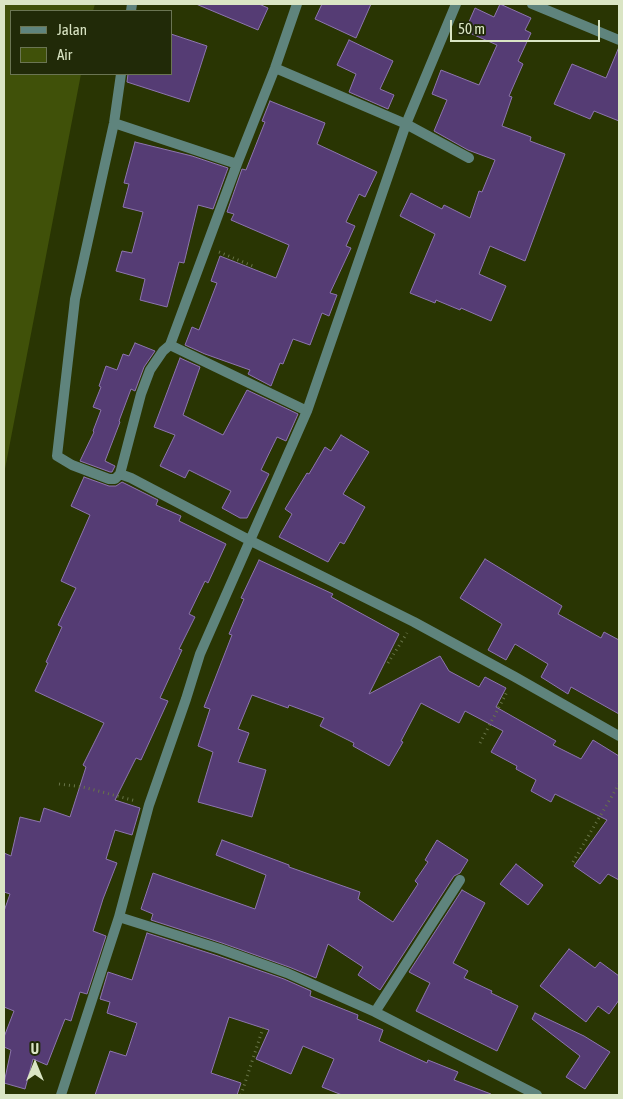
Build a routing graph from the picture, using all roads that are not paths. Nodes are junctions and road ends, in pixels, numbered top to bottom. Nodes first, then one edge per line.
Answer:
1 (297, 4) edge
2 (456, 4) edge
3 (532, 4) edge
4 (619, 40) edge
5 (275, 68) junction
6 (121, 75) edge
7 (114, 122) junction
8 (406, 124) junction
9 (469, 158) dead end
10 (237, 164) junction
11 (170, 345) junction
12 (307, 411) junction
13 (120, 474) junction
14 (249, 540) junction
15 (619, 736) edge
16 (460, 880) dead end
17 (119, 917) junction
18 (375, 1012) junction
19 (61, 1095) edge
20 (537, 1095) edge

1 - 5 street
2 - 8 street
3 - 4 street
5 - 8 street
5 - 10 street
6 - 7 street
7 - 10 street
7 - 13 street
8 - 9 street
8 - 12 street
10 - 11 street
11 - 12 street
11 - 13 street
12 - 14 street
13 - 14 street
14 - 15 street
14 - 17 street
16 - 18 street
17 - 18 street
17 - 19 street
18 - 20 street

